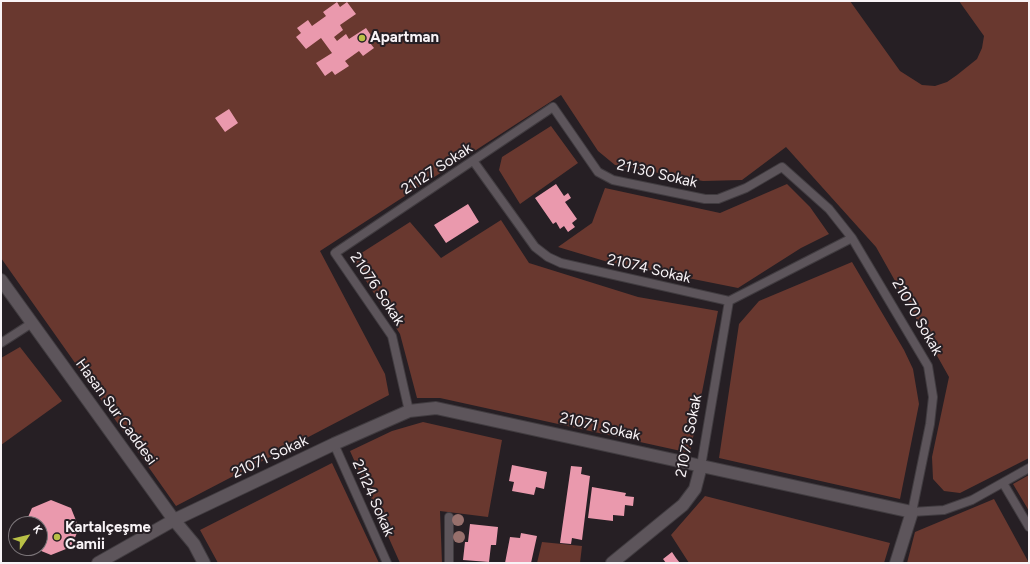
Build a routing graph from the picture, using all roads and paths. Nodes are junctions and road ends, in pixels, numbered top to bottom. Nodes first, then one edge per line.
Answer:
1 (553, 107) joint
2 (474, 162) junction
3 (782, 167) joint
4 (852, 238) junction
5 (335, 253) joint
6 (1, 280) edge
7 (729, 301) junction
8 (32, 323) junction
9 (1, 343) edge
10 (409, 411) junction
11 (334, 444) junction
12 (701, 466) junction
13 (1029, 468) edge
14 (1003, 483) junction
15 (912, 512) junction
16 (449, 517) dead end
17 (174, 520) junction
18 (1029, 527) edge
19 (98, 563) edge
20 (204, 563) edge
21 (387, 563) edge
22 (449, 563) edge
23 (612, 563) edge
24 (896, 563) edge

1 - 2 lane, 21127 Sokak
1 - 3 lane, 21130 Sokak
2 - 5 lane, 21127 Sokak
2 - 7 lane, 21074 Sokak
3 - 4 lane, 21070 Sokak
4 - 7 lane
4 - 15 lane, 21070 Sokak
5 - 10 lane, 21076 Sokak
6 - 8 street, Hasan Sur Caddesi
7 - 12 lane, 21073 Sokak
8 - 9 lane
8 - 17 street, Hasan Sur Caddesi
10 - 11 street, 21071 Sokak
10 - 12 street, 21071 Sokak
11 - 17 street, 21071 Sokak
11 - 21 lane, 21124 Sokak
12 - 15 street, 21071 Sokak
12 - 23 street, 21073 Sokak
13 - 14 lane, 21071 Sokak
14 - 15 lane, 21071 Sokak
14 - 18 lane
15 - 24 street, 21070 Sokak
16 - 22 lane
17 - 19 street, 21071 Sokak
17 - 20 street, Hasan Sur Caddesi

